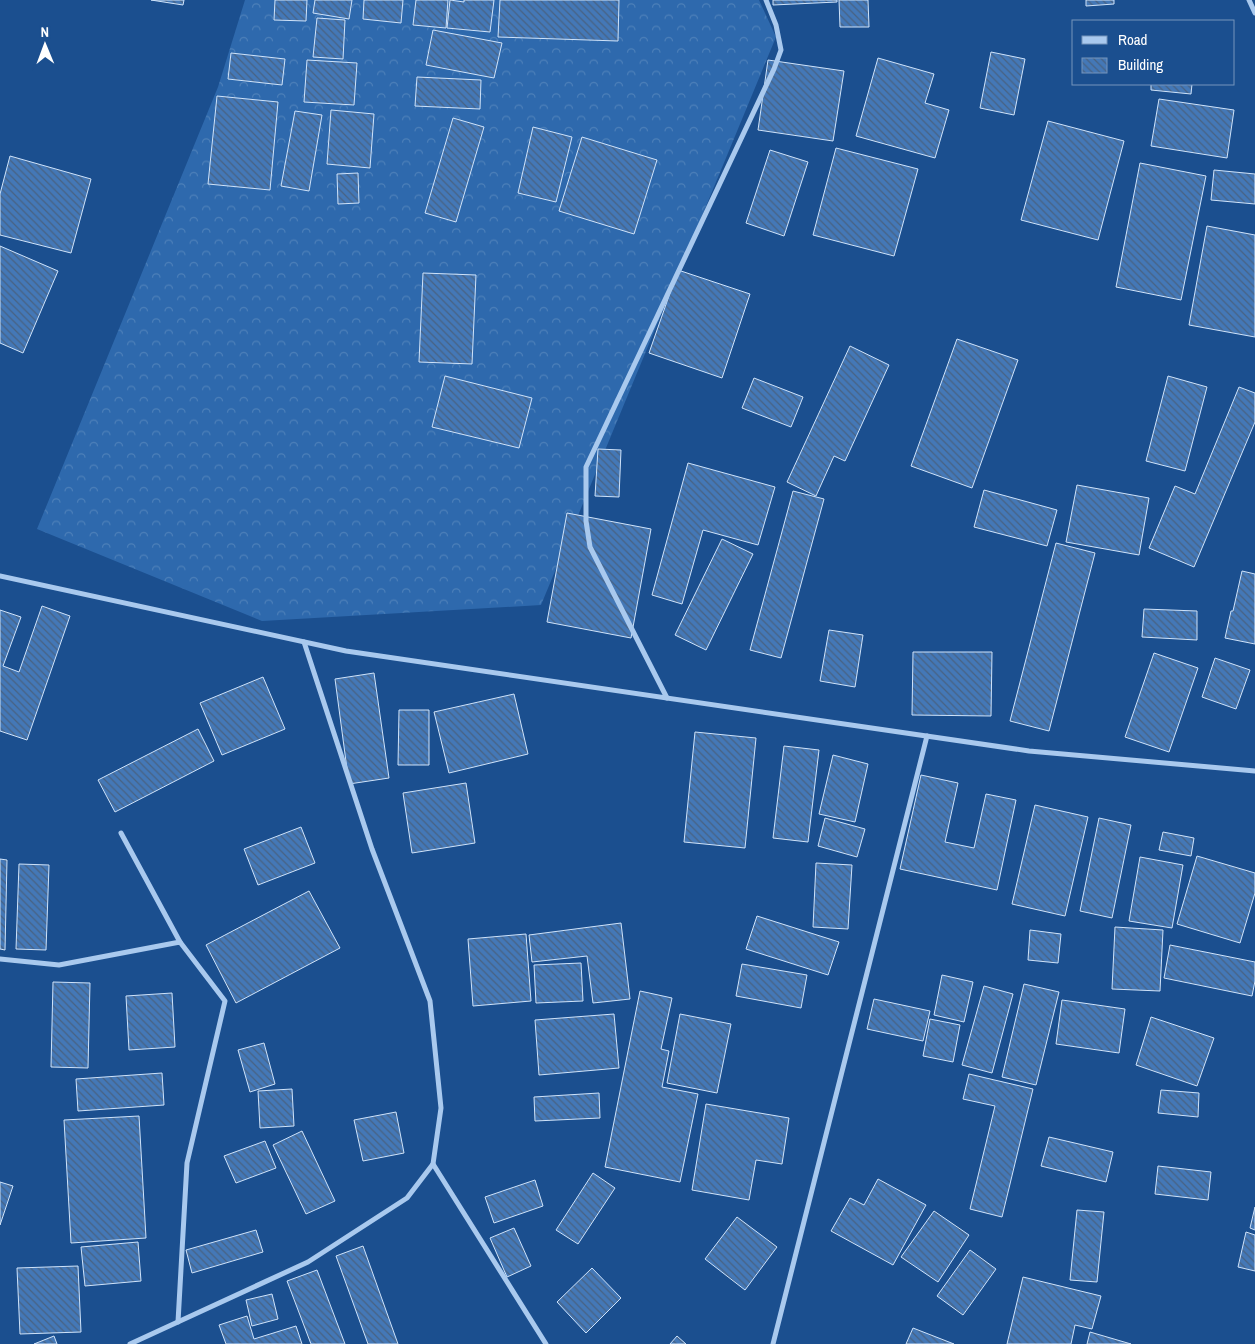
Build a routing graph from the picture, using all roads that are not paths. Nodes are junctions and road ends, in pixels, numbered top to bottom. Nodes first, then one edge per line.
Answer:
1 (766, 0) edge
2 (1249, 0) edge
3 (1255, 13) edge
4 (0, 576) edge
5 (304, 642) junction
6 (666, 698) junction
7 (927, 736) junction
8 (1255, 771) edge
9 (121, 833) dead end
10 (180, 942) junction
11 (0, 959) edge
12 (433, 1164) junction
13 (178, 1322) junction
14 (130, 1344) edge
15 (546, 1344) edge
16 (773, 1344) edge

1 - 6 street
2 - 3 street
4 - 5 street
5 - 6 street
5 - 12 street
6 - 7 street
7 - 8 street
7 - 16 street
9 - 10 street
10 - 11 street
10 - 13 street
12 - 13 street
12 - 15 street
13 - 14 street

